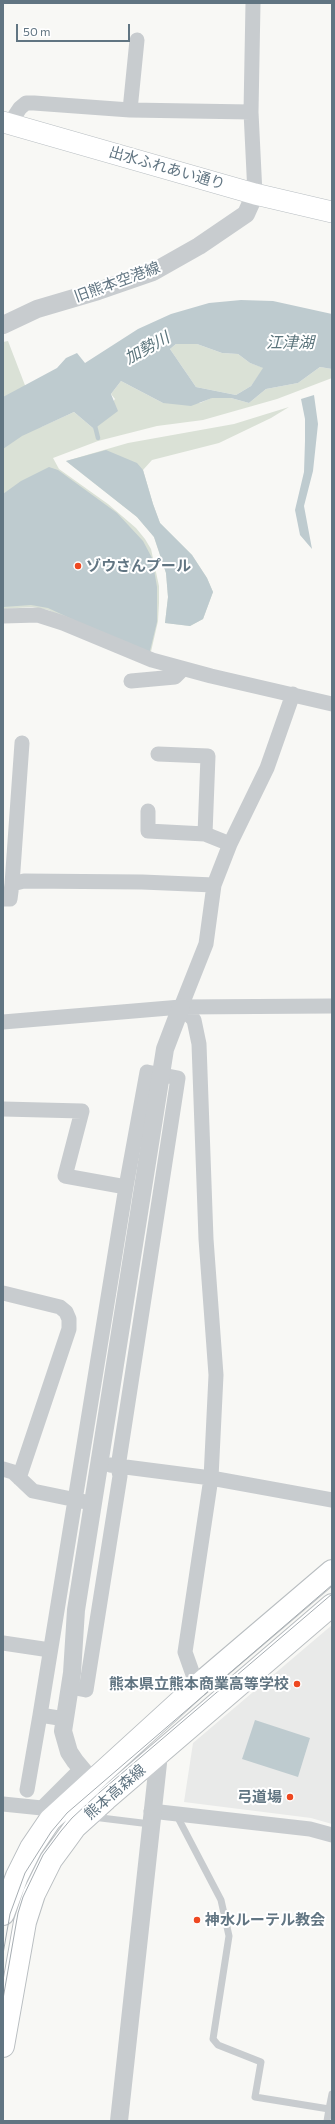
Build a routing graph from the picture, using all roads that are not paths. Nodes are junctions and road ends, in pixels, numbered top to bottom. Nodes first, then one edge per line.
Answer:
1 (253, 3) edge
2 (137, 40) dead end
3 (130, 110) junction
4 (251, 112) junction
5 (6, 122) edge
6 (255, 194) junction
7 (332, 212) edge
8 (3, 325) edge
9 (3, 616) edge
10 (184, 669) junction
11 (130, 681) dead end
12 (293, 694) junction
13 (332, 704) edge
14 (22, 743) dead end
15 (158, 754) dead end
16 (148, 811) dead end
17 (205, 834) junction
18 (230, 844) junction
19 (12, 884) junction
20 (214, 885) junction
21 (3, 899) edge
22 (332, 1006) edge
23 (181, 1007) junction
24 (3, 1022) edge
25 (161, 1074) junction
26 (3, 1109) edge
27 (126, 1187) junction
28 (3, 1293) edge
29 (99, 1464) junction
30 (118, 1466) junction
31 (3, 1469) edge
32 (19, 1478) junction
33 (211, 1478) junction
34 (332, 1500) edge
35 (84, 1502) junction
36 (332, 1571) edge
37 (332, 1605) edge
38 (3, 1643) edge
39 (50, 1650) junction
40 (197, 1686) junction
41 (70, 1687) junction
42 (40, 1714) junction
43 (65, 1719) junction
44 (159, 1754) junction
45 (86, 1775) junction
46 (27, 1790) dead end
47 (106, 1799) junction
48 (3, 1804) edge
49 (176, 1814) junction
50 (88, 1816) junction
51 (151, 1818) junction
52 (332, 1835) edge
53 (10, 1875) edge
54 (3, 1914) edge
55 (3, 2046) edge
56 (332, 2094) edge
57 (329, 2109) junction
58 (118, 2121) edge
59 (327, 2121) edge

1 - 4 street
2 - 3 street
3 - 4 street
3 - 5 street
4 - 6 street
5 - 6 main road, 出水ふれあい通り
6 - 7 main road, 出水ふれあい通り
6 - 8 street, 旧熊本空港線
9 - 10 street
10 - 11 street
10 - 12 street
12 - 13 street
12 - 18 street
14 - 19 street
15 - 17 street
16 - 17 street
17 - 18 street
18 - 20 street
19 - 20 street
19 - 21 street
20 - 23 street
22 - 23 street
23 - 24 street
23 - 25 street
23 - 33 street
25 - 27 street
25 - 29 street
25 - 30 street
26 - 27 street
27 - 35 street
28 - 32 street
29 - 30 street
29 - 35 street
30 - 33 street
30 - 41 street
31 - 32 street
32 - 35 street
33 - 34 street
33 - 40 street
35 - 39 street
35 - 41 street
36 - 40 main road, 熊本高森線
37 - 44 main road, 熊本高森線
38 - 39 street
39 - 42 street
40 - 45 main road, 熊本高森線
41 - 43 street
42 - 43 street
42 - 46 street
43 - 45 street
44 - 47 main road, 熊本高森線
44 - 51 street
45 - 47 street
45 - 48 street
45 - 53 main road, 熊本高森線
47 - 50 main road, 熊本高森線
49 - 51 street
49 - 52 street
49 - 57 lane
50 - 51 lane
50 - 55 main road, 熊本高森線
51 - 58 street
53 - 54 main road, 熊本高森線
56 - 57 lane
57 - 59 lane

